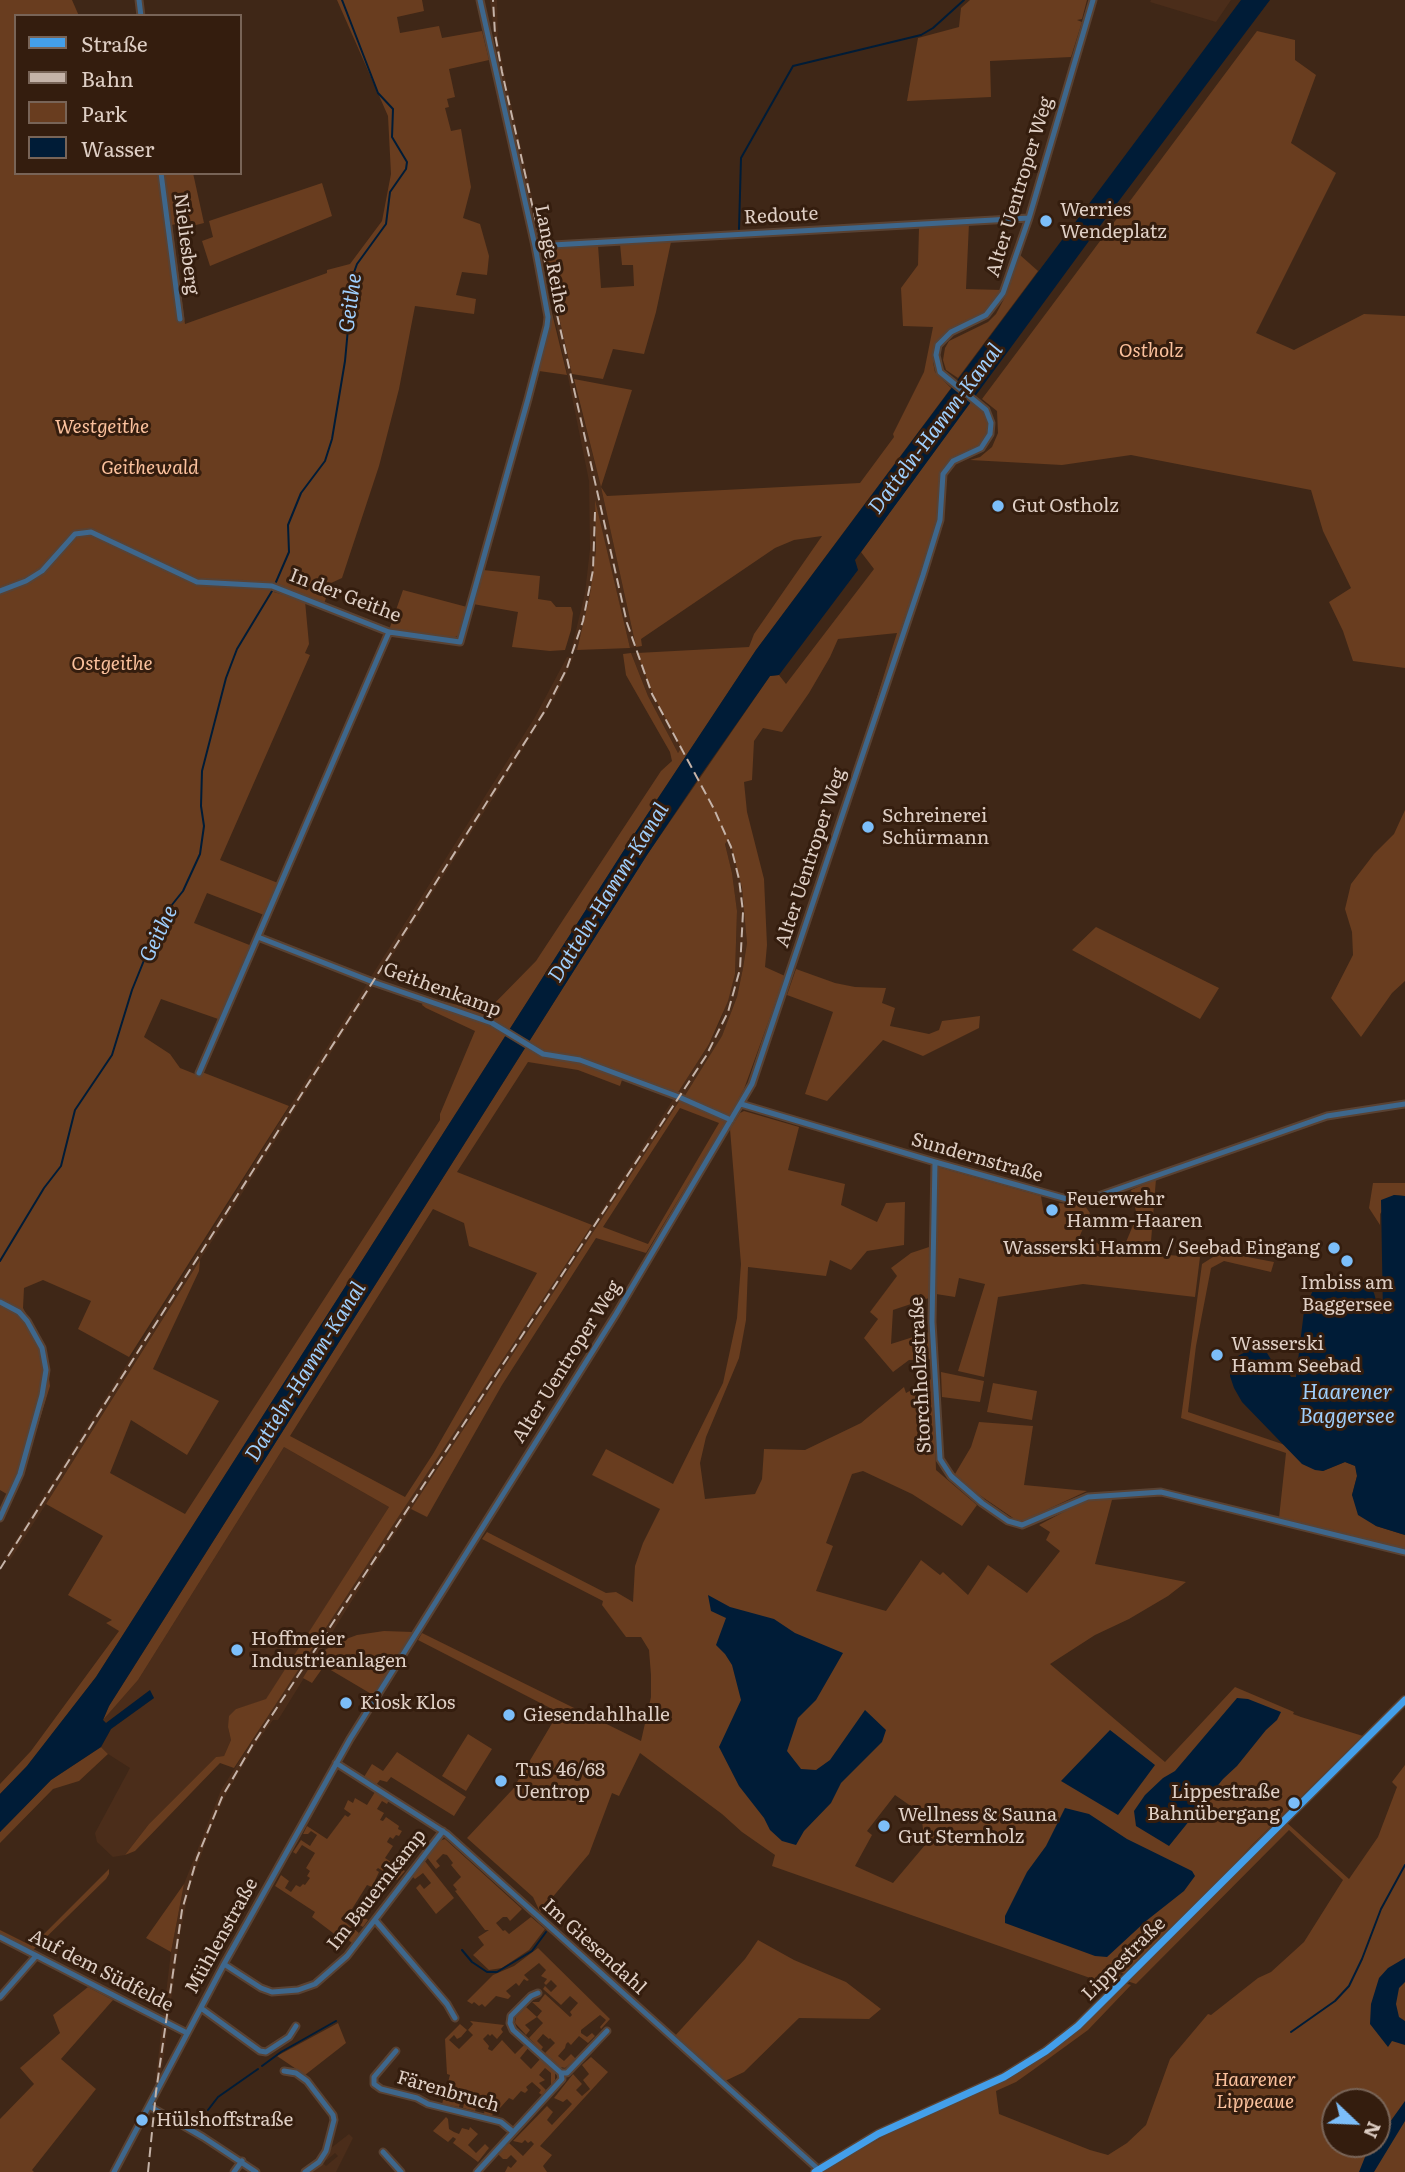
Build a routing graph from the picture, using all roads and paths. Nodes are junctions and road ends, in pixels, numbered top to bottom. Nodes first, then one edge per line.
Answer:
1 (480, 0) edge
2 (1093, 0) edge
3 (161, 175) edge
4 (1029, 218) junction
5 (535, 246) junction
6 (180, 319) dead end
7 (0, 591) edge
8 (389, 632) junction
9 (460, 642) joint
10 (258, 937) junction
11 (199, 1073) dead end
12 (741, 1104) junction
13 (1405, 1104) edge
14 (731, 1120) junction
15 (935, 1162) junction
16 (0, 1302) edge
17 (0, 1518) edge
18 (1405, 1552) edge
19 (1405, 1700) edge
20 (363, 1718) joint
21 (336, 1763) junction
22 (443, 1831) junction
23 (375, 1920) junction
24 (0, 1937) edge
25 (36, 1956) junction
26 (224, 1964) junction
27 (538, 1993) dead end
28 (0, 1997) edge
29 (201, 2008) junction
30 (455, 2018) dead end
31 (296, 2025) dead end
32 (607, 2031) dead end
33 (187, 2033) junction
34 (396, 2051) dead end
35 (284, 2071) dead end
36 (563, 2075) junction
37 (149, 2106) junction
38 (510, 2132) junction
39 (383, 2152) dead end
40 (242, 2161) junction
41 (817, 2171) edge
42 (114, 2172) edge
43 (234, 2172) edge
44 (256, 2172) edge
45 (305, 2172) edge
46 (401, 2172) edge
47 (477, 2172) edge

1 - 5 street, Lange Reihe
2 - 4 street, Alter Uentroper Weg
3 - 6 street, Nieliesberg
4 - 5 street, Redoute
4 - 12 street, Alter Uentroper Weg
5 - 9 street, Lange Reihe
7 - 8 street, In der Geithe
8 - 9 street, In der Geithe
8 - 10 street
10 - 11 street
10 - 14 street, Geithenkamp
12 - 14 street, Alter Uentroper Weg
12 - 15 street, Sundernstraße
13 - 15 street, Sundernstraße
14 - 20 street, Alter Uentroper Weg
15 - 18 street, Storchholzstraße
16 - 17 street
19 - 41 main road, Lippestraße
20 - 21 street, Mühlenstraße
21 - 22 street, Im Giesendahl
21 - 26 street, Mühlenstraße
22 - 23 street, Im Bauernkamp
22 - 41 street, Im Giesendahl
23 - 26 street, Im Bauernkamp
23 - 30 street
24 - 25 street, Auf dem Südfelde
25 - 28 street
25 - 33 street, Auf dem Südfelde
26 - 29 street, Mühlenstraße
27 - 36 street
29 - 31 street
29 - 33 street, Mühlenstraße
32 - 36 street
33 - 37 street, Mühlenstraße
34 - 38 street, Färenbruch
35 - 45 street
36 - 38 street
37 - 40 street
37 - 42 street, Mühlenstraße
38 - 47 street
39 - 46 street
40 - 43 street
40 - 44 street

